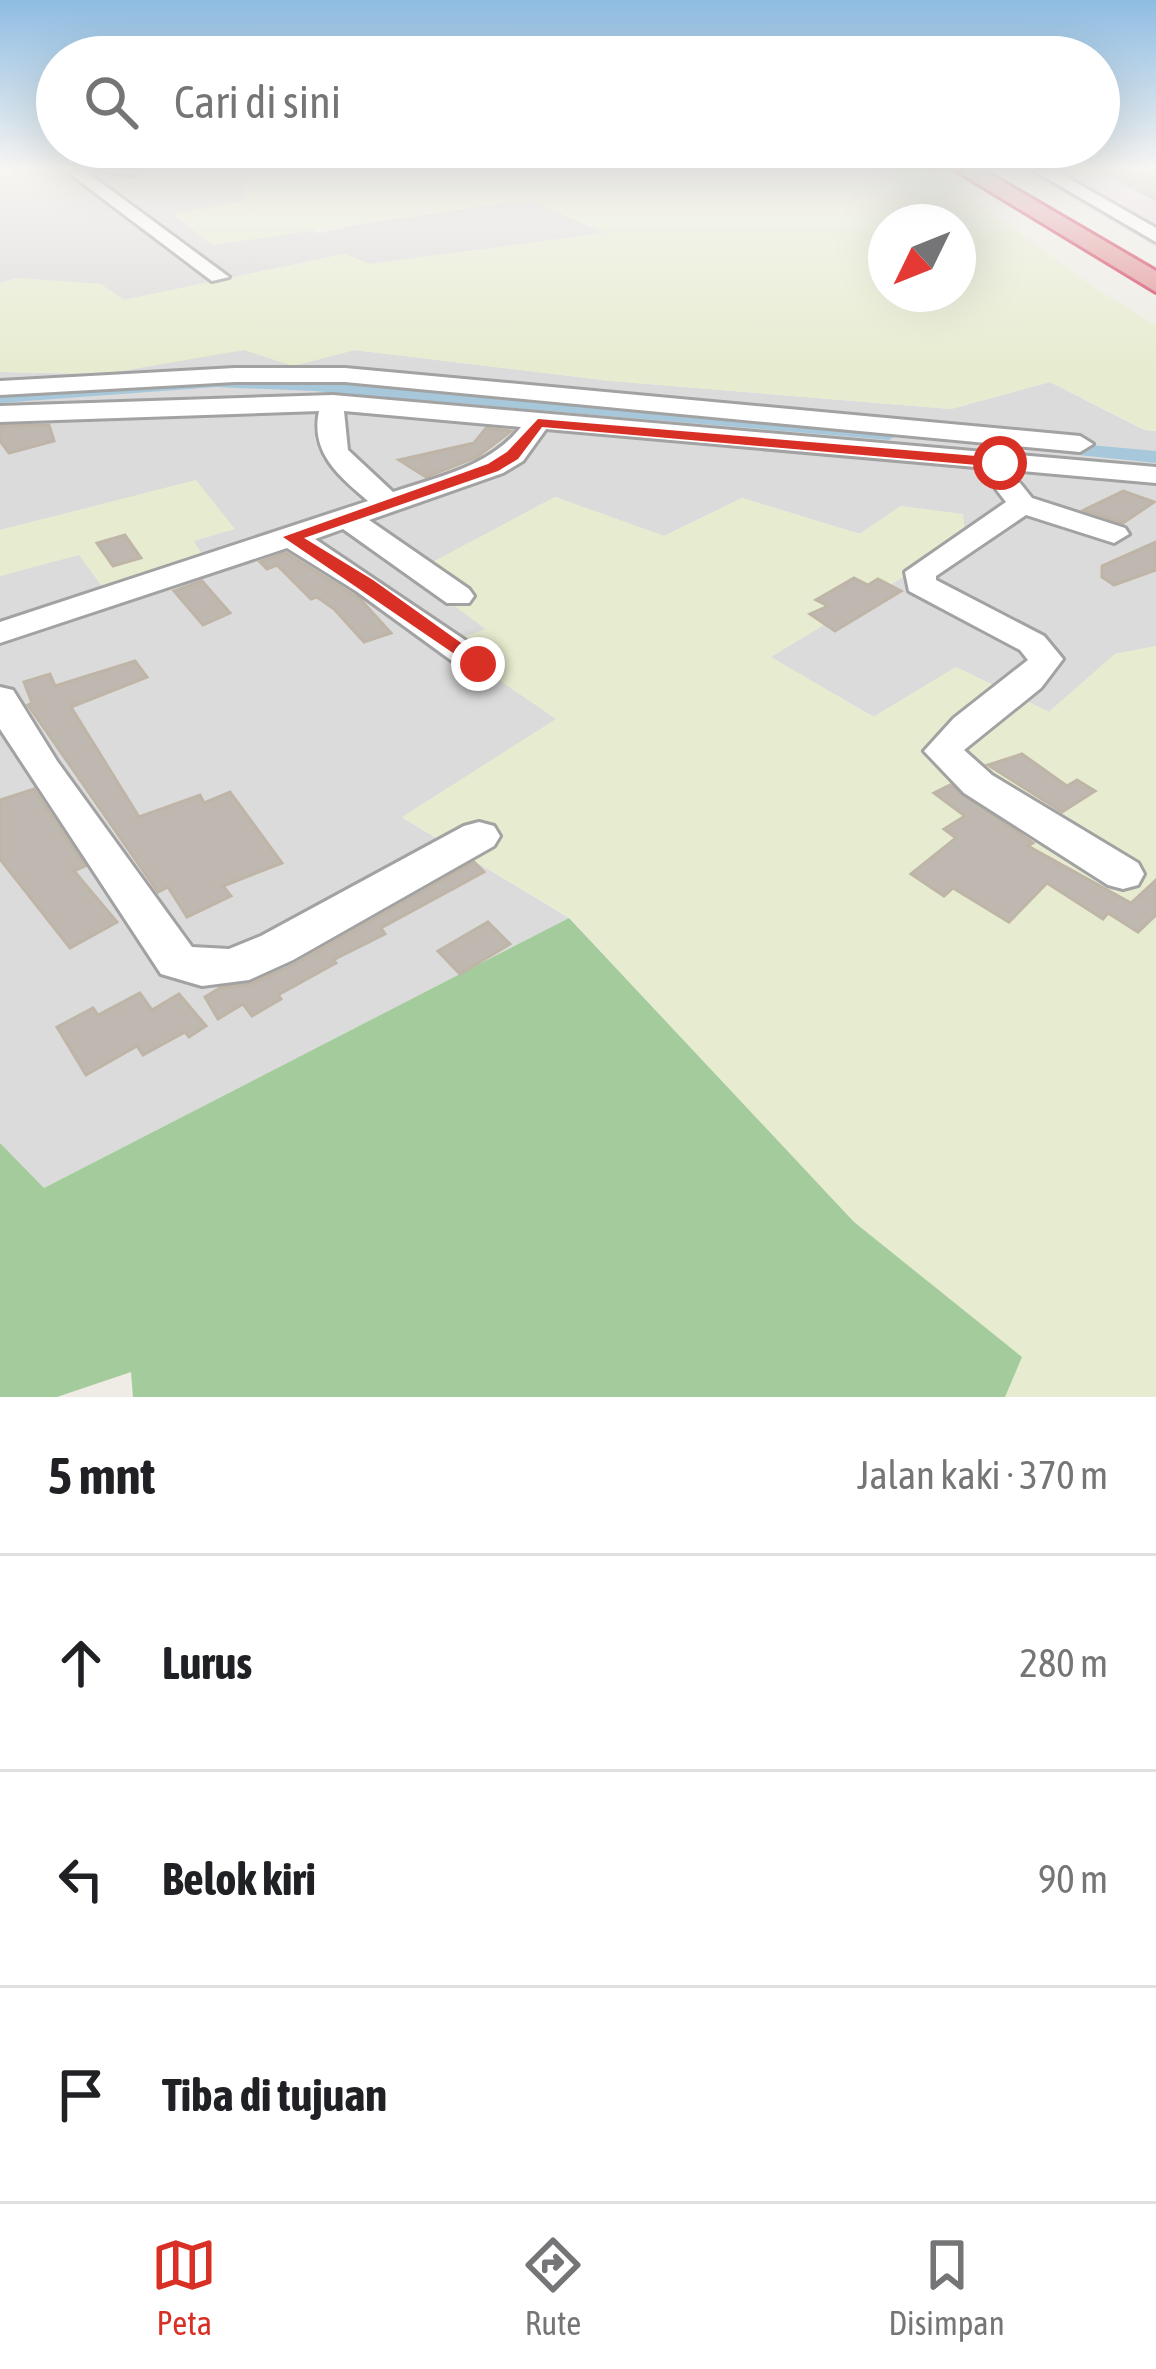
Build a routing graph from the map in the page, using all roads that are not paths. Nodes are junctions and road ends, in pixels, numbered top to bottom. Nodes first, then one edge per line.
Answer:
1 (164, 235) edge
2 (1076, 235) edge
3 (1105, 235) edge
4 (1156, 265) edge
5 (219, 277) dead end
6 (1156, 283) edge
7 (0, 388) edge
8 (333, 403) junction
9 (0, 414) edge
10 (1088, 416) dead end
11 (538, 423) junction
12 (1084, 456) junction
13 (1000, 463) junction
14 (1156, 476) edge
15 (389, 504) junction
16 (1022, 504) junction
17 (347, 518) junction
18 (1114, 534) dead end
19 (291, 537) junction
20 (458, 596) dead end
21 (0, 633) edge
22 (478, 664) dead end
23 (0, 698) edge
24 (479, 836) dead end
25 (1123, 874) dead end

1 - 5 street
2 - 6 highway
3 - 4 highway
7 - 12 street
8 - 9 street
8 - 11 street
8 - 15 street
10 - 12 street
11 - 13 street
11 - 15 street
12 - 13 street
12 - 14 street
13 - 16 street
15 - 17 street
16 - 18 street
16 - 25 street
17 - 19 street
17 - 20 street
19 - 21 street
19 - 22 street
23 - 24 street

